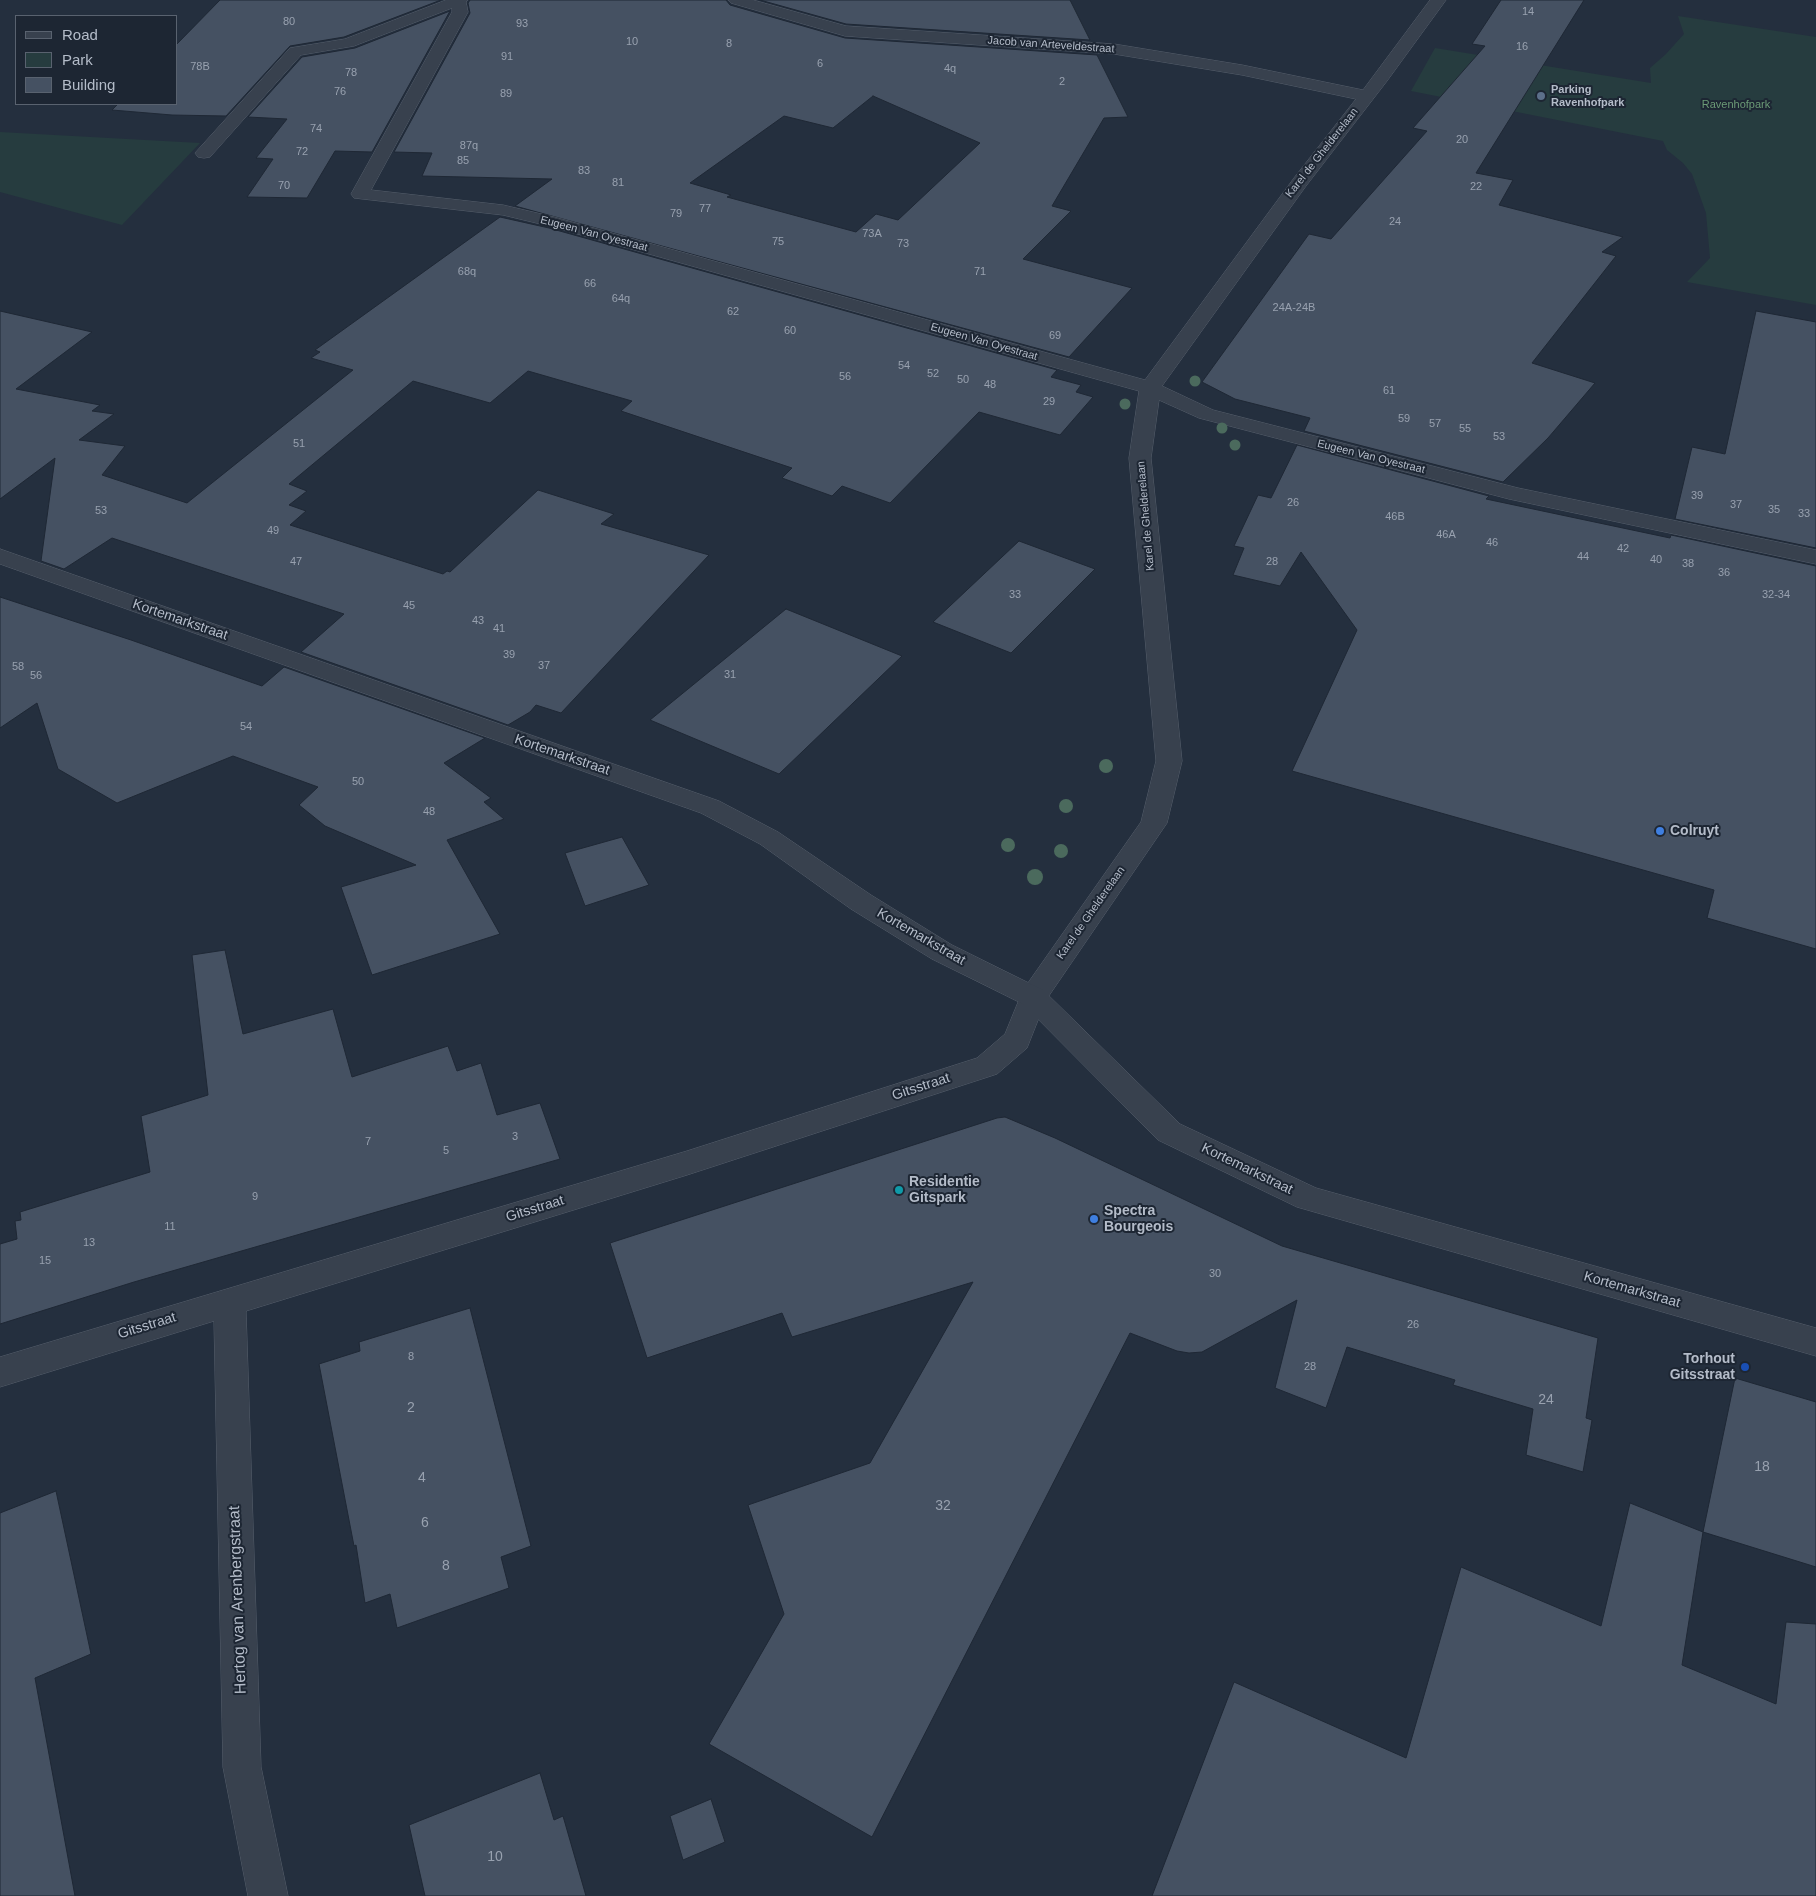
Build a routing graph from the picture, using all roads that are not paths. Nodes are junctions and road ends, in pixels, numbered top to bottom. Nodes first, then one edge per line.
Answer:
1 (459, 0) edge
2 (736, 0) edge
3 (1438, 0) edge
4 (1367, 96) junction
5 (204, 154) dead end
6 (1150, 388) junction
7 (0, 556) edge
8 (1816, 557) edge
9 (1032, 997) junction
10 (230, 1301) junction
11 (1816, 1342) edge
12 (0, 1372) edge
13 (268, 1896) edge

1 - 5 street, Eugeen Van Oyestraat
1 - 6 street, Eugeen Van Oyestraat
2 - 4 street, Jacob van Arteveldestraat
3 - 4 street, Karel de Ghelderelaan
4 - 6 street, Karel de Ghelderelaan
6 - 8 street, Eugeen Van Oyestraat
6 - 9 street, Karel de Ghelderelaan
7 - 9 street, Kortemarkstraat
9 - 10 street, Gitsstraat
9 - 11 street, Kortemarkstraat
10 - 12 street, Gitsstraat
10 - 13 street, Hertog van Arenbergstraat

